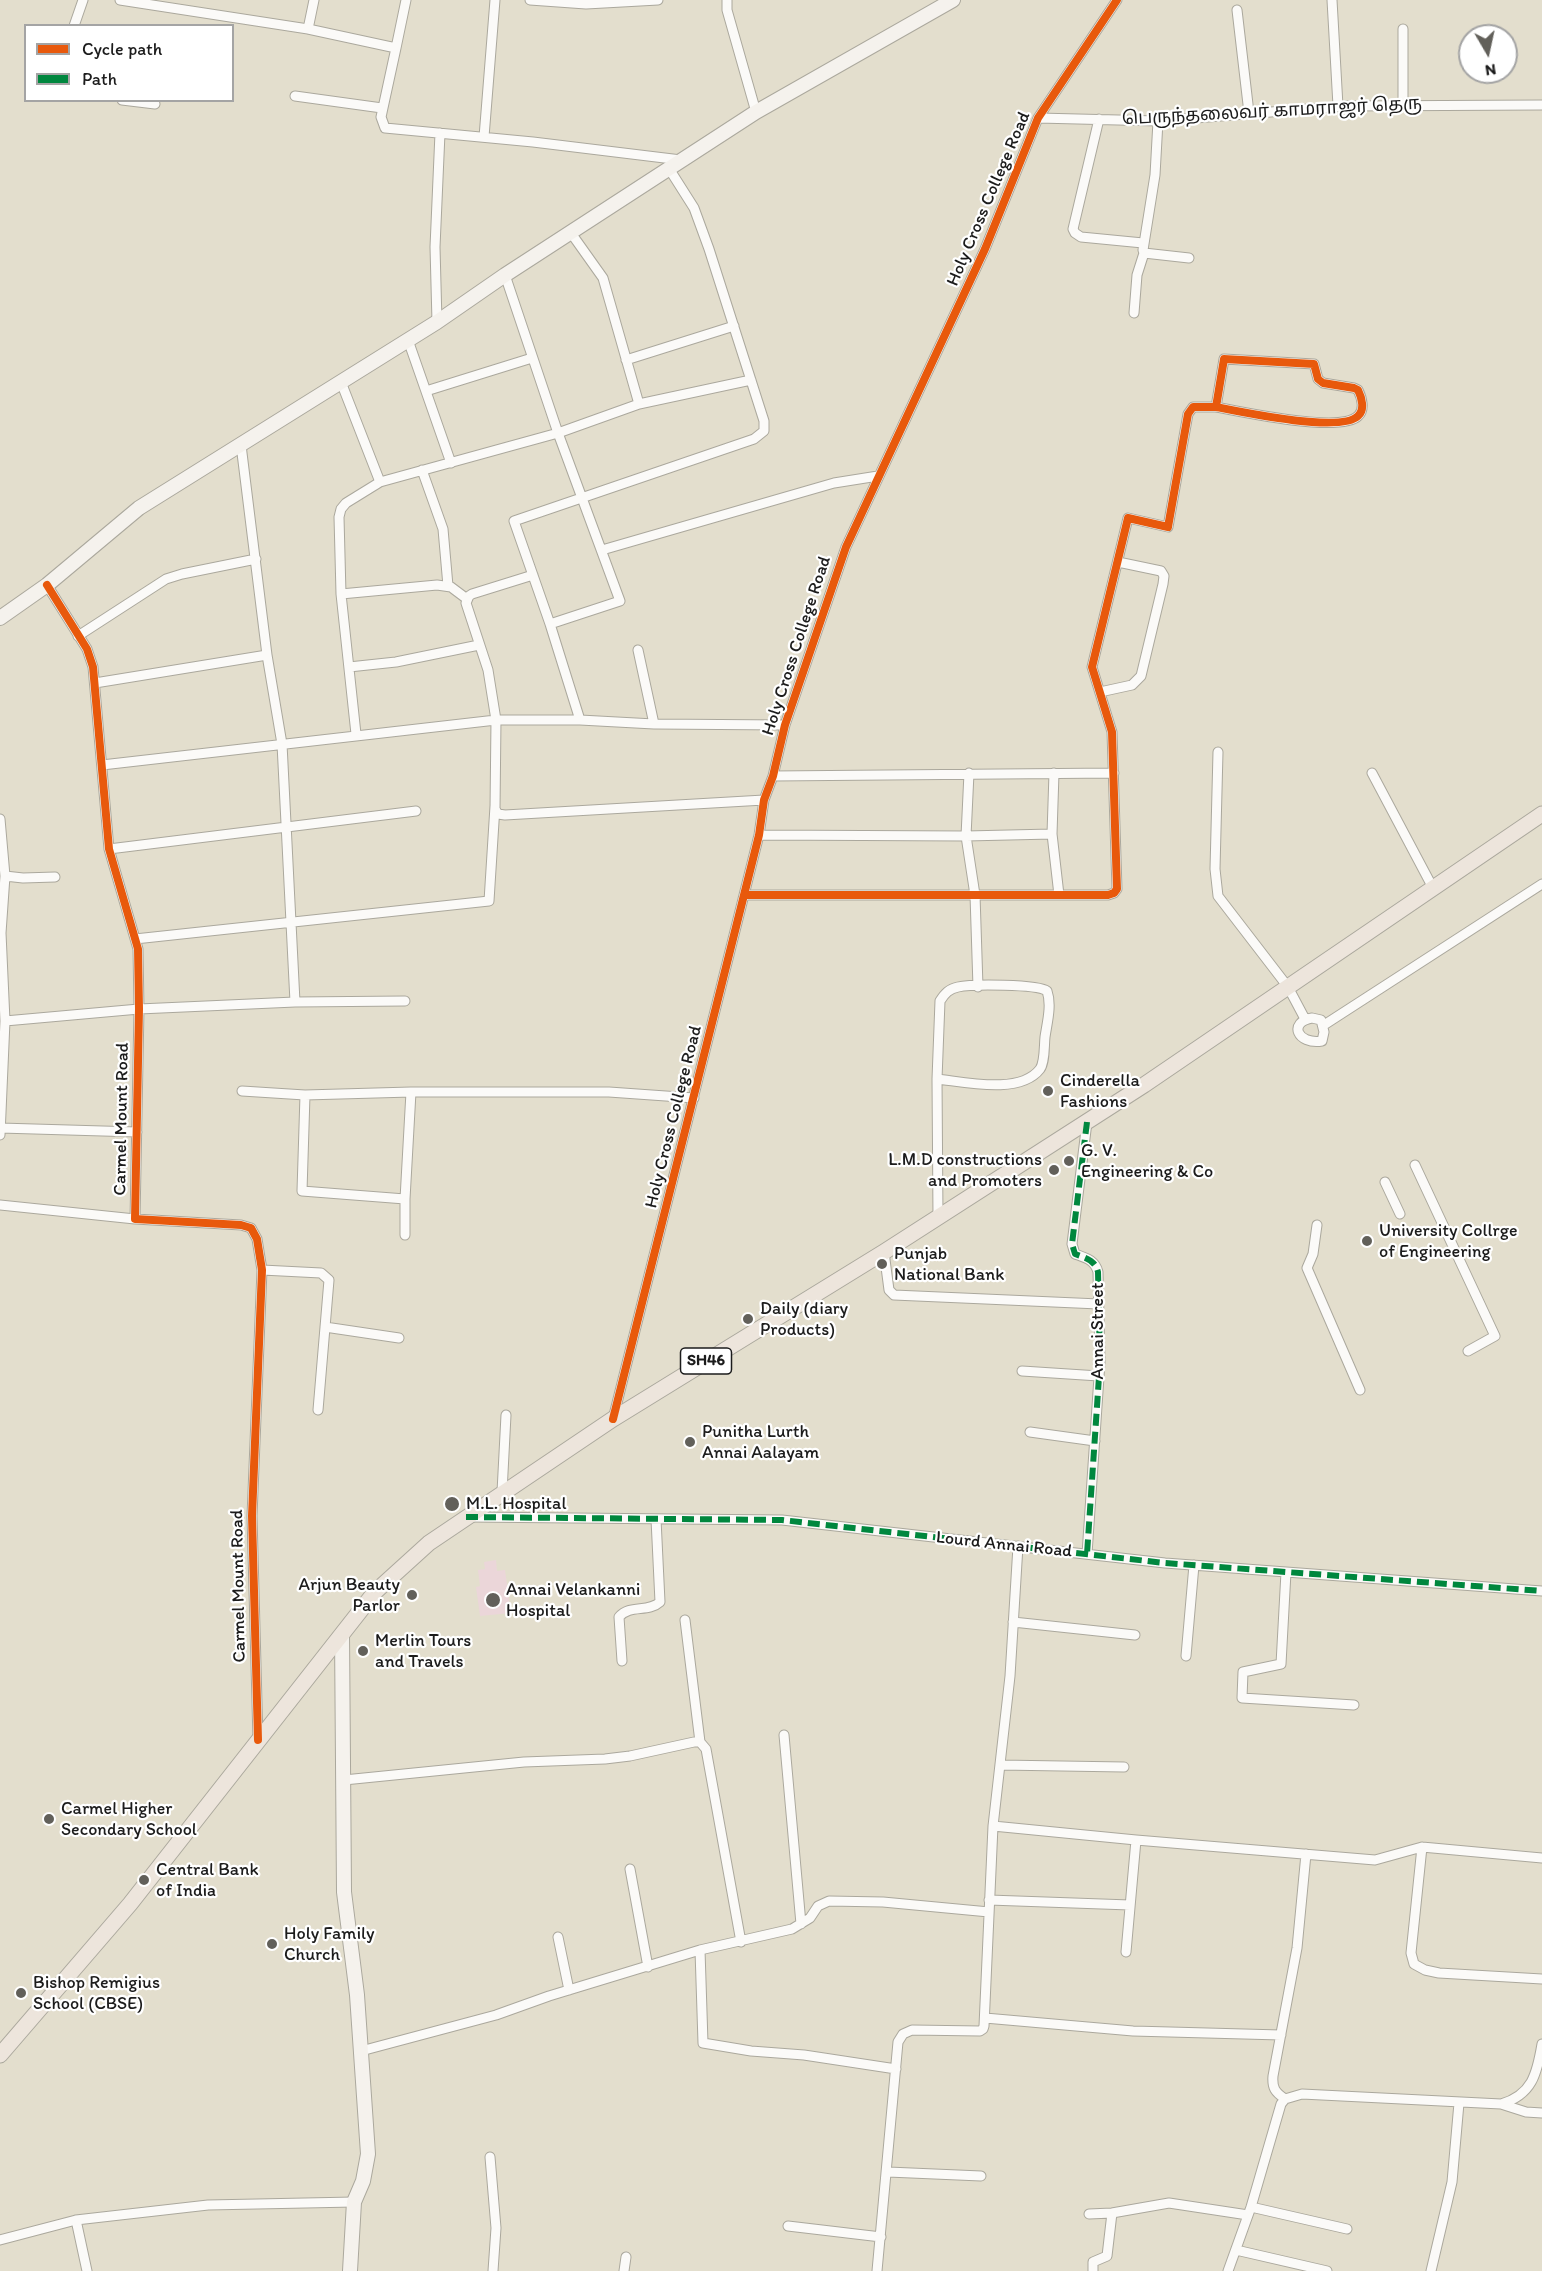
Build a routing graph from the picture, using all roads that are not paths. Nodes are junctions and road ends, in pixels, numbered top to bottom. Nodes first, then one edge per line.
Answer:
1 (83, 0) edge
2 (120, 0) edge
3 (314, 0) edge
4 (406, 0) edge
5 (495, 0) edge
6 (530, 0) edge
7 (658, 0) edge
8 (727, 0) edge
9 (954, 0) edge
10 (1117, 0) edge
11 (1332, 0) edge
12 (1237, 10) dead end
13 (75, 24) edge
14 (308, 29) junction
15 (1402, 29) dead end
16 (396, 48) junction
17 (295, 96) dead end
18 (138, 102) edge
19 (155, 104) dead end
20 (1403, 105) junction
21 (1542, 105) edge
22 (1338, 106) junction
23 (382, 108) junction
24 (756, 112) junction
25 (1249, 113) junction
26 (1038, 118) junction
27 (1099, 119) junction
28 (1158, 121) junction
29 (440, 133) junction
30 (484, 138) junction
31 (681, 160) junction
32 (668, 167) junction
33 (571, 233) junction
34 (1143, 243) junction
35 (1144, 253) junction
36 (1189, 258) dead end
37 (505, 275) junction
38 (1134, 313) dead end
39 (437, 322) junction
40 (734, 326) junction
41 (408, 340) junction
42 (532, 358) junction
43 (626, 360) junction
44 (751, 380) junction
45 (341, 382) junction
46 (426, 391) junction
47 (639, 404) junction
48 (1216, 407) junction
49 (558, 433) junction
50 (241, 445) junction
51 (451, 463) junction
52 (422, 470) junction
53 (878, 476) junction
54 (380, 482) junction
55 (583, 499) junction
56 (602, 550) junction
57 (255, 559) junction
58 (1118, 562) junction
59 (533, 575) junction
60 (47, 585) junction
61 (448, 586) junction
62 (341, 594) junction
63 (467, 599) junction
64 (0, 618) edge
65 (550, 624) junction
66 (78, 636) junction
67 (480, 645) junction
68 (638, 650) dead end
69 (267, 655) junction
70 (349, 666) junction
71 (94, 682) junction
72 (1100, 692) junction
73 (496, 720) junction
74 (580, 720) junction
75 (654, 724) junction
76 (785, 725) junction
77 (356, 734) junction
78 (282, 744) junction
79 (1218, 752) dead end
80 (102, 765) junction
81 (969, 773) junction
82 (1054, 773) junction
83 (1114, 773) junction
84 (1372, 773) dead end
85 (773, 776) junction
86 (764, 800) junction
87 (495, 803) junction
88 (416, 811) dead end
89 (1542, 814) edge
90 (0, 819) edge
91 (287, 827) junction
92 (759, 834) junction
93 (1052, 834) junction
94 (966, 836) junction
95 (110, 849) junction
96 (5, 876) junction
97 (55, 877) dead end
98 (1542, 884) edge
99 (1433, 888) junction
100 (744, 895) junction
101 (975, 895) junction
102 (1059, 895) junction
103 (291, 921) junction
104 (135, 939) junction
105 (978, 987) junction
106 (1288, 987) junction
107 (405, 1001) dead end
108 (295, 1002) junction
109 (139, 1009) junction
110 (1305, 1019) junction
111 (5, 1021) junction
112 (1324, 1025) junction
113 (937, 1079) junction
114 (242, 1090) dead end
115 (411, 1092) junction
116 (305, 1095) junction
117 (694, 1098) junction
118 (1087, 1122) junction
119 (0, 1128) edge
120 (137, 1132) junction
121 (0, 1135) edge
122 (1414, 1165) dead end
123 (1384, 1182) dead end
124 (405, 1199) junction
125 (0, 1205) edge
126 (1400, 1214) dead end
127 (938, 1217) junction
128 (135, 1219) junction
129 (1317, 1225) dead end
130 (405, 1235) dead end
131 (884, 1252) junction
132 (262, 1270) junction
133 (1099, 1304) junction
134 (325, 1327) junction
135 (399, 1338) dead end
136 (1468, 1351) dead end
137 (1022, 1371) dead end
138 (1099, 1376) junction
139 (1360, 1390) dead end
140 (318, 1410) dead end
141 (506, 1415) dead end
142 (613, 1419) junction
143 (1030, 1432) dead end
144 (1095, 1441) junction
145 (502, 1492) junction
146 (466, 1517) junction
147 (656, 1518) junction
148 (1018, 1546) junction
149 (1087, 1554) junction
150 (1194, 1565) junction
151 (1286, 1572) junction
152 (1542, 1591) edge
153 (685, 1620) dead end
154 (1013, 1622) junction
155 (342, 1634) junction
156 (1135, 1635) dead end
157 (1186, 1656) dead end
158 (622, 1661) dead end
159 (1354, 1705) dead end
160 (784, 1735) dead end
161 (258, 1740) junction
162 (700, 1742) junction
163 (1000, 1765) junction
164 (1124, 1767) dead end
165 (344, 1780) junction
166 (993, 1826) junction
167 (1136, 1840) junction
168 (1422, 1847) junction
169 (1306, 1854) junction
170 (1542, 1858) edge
171 (630, 1869) dead end
172 (989, 1900) junction
173 (1130, 1905) junction
174 (989, 1912) junction
175 (801, 1924) junction
176 (558, 1937) dead end
177 (741, 1942) junction
178 (700, 1950) junction
179 (1126, 1952) dead end
180 (648, 1967) junction
181 (1542, 1979) edge
182 (568, 1990) junction
183 (985, 2018) junction
184 (1281, 2035) junction
185 (361, 2051) junction
186 (1541, 2051) edge
187 (0, 2055) edge
188 (896, 2069) junction
189 (1285, 2099) junction
190 (1459, 2103) junction
191 (1501, 2104) junction
192 (1542, 2113) edge
193 (490, 2157) dead end
194 (888, 2172) junction
195 (981, 2176) dead end
196 (354, 2202) junction
197 (1250, 2211) junction
198 (1112, 2213) junction
199 (1089, 2214) dead end
200 (76, 2220) junction
201 (788, 2226) dead end
202 (1347, 2229) dead end
203 (881, 2237) junction
204 (0, 2240) edge
205 (1236, 2250) junction
206 (626, 2257) dead end
207 (87, 2271) edge
208 (350, 2271) edge
209 (493, 2271) edge
210 (624, 2271) edge
211 (877, 2271) edge
212 (1093, 2271) edge
213 (1228, 2271) edge
214 (1327, 2271) edge
215 (1431, 2271) edge

1 - 13 street
2 - 14 street
3 - 14 street
4 - 16 street
5 - 30 street
6 - 7 street
8 - 24 street
9 - 24 street
10 - 26 street, Holy Cross College Road
11 - 22 street
12 - 25 street
14 - 16 street
15 - 20 street
16 - 23 street
17 - 23 street
18 - 19 street
20 - 21 street, பெருந்தலைவர் காமராஜர் தெரு
20 - 22 street, பெருந்தலைவர் காமராஜர் தெரு
22 - 25 street, பெருந்தலைவர் காமராஜர் தெரு
23 - 29 street
24 - 31 street
25 - 28 street, பெருந்தலைவர் காமராஜர் தெரு
26 - 27 street, பெருந்தலைவர் காமராஜர் தெரு
26 - 53 street, Holy Cross College Road
27 - 28 street, பெருந்தலைவர் காமராஜர் தெரு
27 - 34 street
28 - 34 street
29 - 30 street
29 - 39 street
30 - 31 street
31 - 32 street
32 - 33 street
32 - 40 street
33 - 37 street
33 - 43 street
34 - 35 street
35 - 36 street
35 - 38 street
37 - 39 street
37 - 42 street
39 - 41 street
40 - 43 street
40 - 44 street
41 - 45 street
41 - 46 street
42 - 46 street
42 - 49 street
43 - 47 street
44 - 47 street
44 - 55 street
45 - 50 street
45 - 54 street
46 - 51 street
47 - 49 street
48 - 48 street
48 - 58 street
49 - 51 street
49 - 55 street
50 - 57 street
50 - 60 street
51 - 52 street
52 - 54 street
52 - 61 street
53 - 56 street
53 - 76 street, Holy Cross College Road
54 - 62 street
55 - 56 street
55 - 59 street
56 - 65 street
57 - 66 street
57 - 69 street
58 - 72 street
58 - 72 street
59 - 63 street
59 - 65 street
60 - 64 street
60 - 66 street, Carmel Mount Road
61 - 62 street
61 - 63 street
62 - 70 street
63 - 67 street
65 - 74 street
66 - 71 street, Carmel Mount Road
67 - 70 street
67 - 73 street
68 - 75 street
69 - 71 street
69 - 78 street
70 - 77 street
71 - 80 street, Carmel Mount Road
72 - 83 street
73 - 74 street
73 - 77 street
73 - 87 street
74 - 75 street
75 - 76 street
76 - 85 street, Holy Cross College Road
77 - 78 street
78 - 80 street
78 - 91 street
79 - 106 street
80 - 95 street, Carmel Mount Road
81 - 82 street
81 - 85 street
81 - 94 street
82 - 83 street
82 - 93 street
83 - 102 street
84 - 99 street
85 - 86 street, Holy Cross College Road
86 - 87 street
86 - 92 street, Holy Cross College Road
87 - 103 street
88 - 91 street
89 - 99 main road, SH46
90 - 96 street
91 - 95 street
91 - 103 street
92 - 94 street
92 - 100 street, Holy Cross College Road
93 - 94 street
93 - 102 street
94 - 101 street
95 - 104 street, Carmel Mount Road
96 - 97 street
96 - 111 street
98 - 112 street
99 - 106 main road, SH46
100 - 101 street
100 - 117 street, Holy Cross College Road
101 - 102 street
101 - 105 street
103 - 104 street
103 - 108 street
104 - 109 street, Carmel Mount Road
105 - 113 street
105 - 113 street
106 - 110 street
106 - 118 main road, SH46
107 - 108 street
108 - 109 street
109 - 111 street
109 - 120 street, Carmel Mount Road
110 - 112 street
110 - 112 street
111 - 119 street
113 - 127 street
114 - 116 street
115 - 116 street
115 - 117 street
115 - 124 street
116 - 124 street
117 - 142 street, Holy Cross College Road
118 - 127 main road, SH46
118 - 133 street, Annai Street
119 - 120 street
119 - 121 street
120 - 128 street, Carmel Mount Road
122 - 136 street
123 - 126 street
124 - 130 street
125 - 128 street
127 - 131 main road, SH46
128 - 132 street, Carmel Mount Road
129 - 139 street
131 - 133 street
131 - 142 main road, SH46
132 - 134 street
132 - 161 street, Carmel Mount Road
133 - 138 street, Annai Street
134 - 135 street
134 - 140 street
137 - 138 street
138 - 144 street, Annai Street
141 - 145 street
142 - 145 main road, SH46
143 - 144 street
144 - 149 street, Annai Street
145 - 146 main road, SH46
146 - 147 street, Lourd Annai Road
146 - 155 main road, SH46
147 - 148 street, Lourd Annai Road
147 - 158 street
148 - 149 street, Lourd Annai Road
148 - 154 street
149 - 150 street, Lourd Annai Road
150 - 151 street, Lourd Annai Road
150 - 157 street
151 - 152 street, Lourd Annai Road
151 - 159 street
153 - 162 street
154 - 156 street
154 - 163 street
155 - 161 main road, SH46
155 - 165 street
160 - 175 street
161 - 187 main road, SH46
162 - 165 street
162 - 177 street
163 - 164 street
163 - 166 street
165 - 185 street
166 - 167 street
166 - 172 street
167 - 169 street
167 - 173 street
168 - 169 street
168 - 170 street
168 - 181 street
169 - 184 street
171 - 180 street
172 - 173 street
172 - 174 street
173 - 179 street
174 - 175 street
174 - 183 street
175 - 177 street
176 - 182 street
177 - 178 street
178 - 180 street
178 - 188 street
180 - 182 street
182 - 185 street
183 - 184 street
183 - 188 street
184 - 189 street
185 - 196 street
186 - 191 street
188 - 194 street
189 - 190 street
189 - 197 street
190 - 191 street
190 - 215 street
191 - 192 street
193 - 209 street
194 - 195 street
194 - 203 street
196 - 200 street
196 - 208 street
197 - 198 street
197 - 202 street
197 - 205 street
198 - 199 street
198 - 212 street
200 - 204 street
200 - 207 street
201 - 203 street
203 - 211 street
205 - 213 street
205 - 214 street
206 - 210 street

